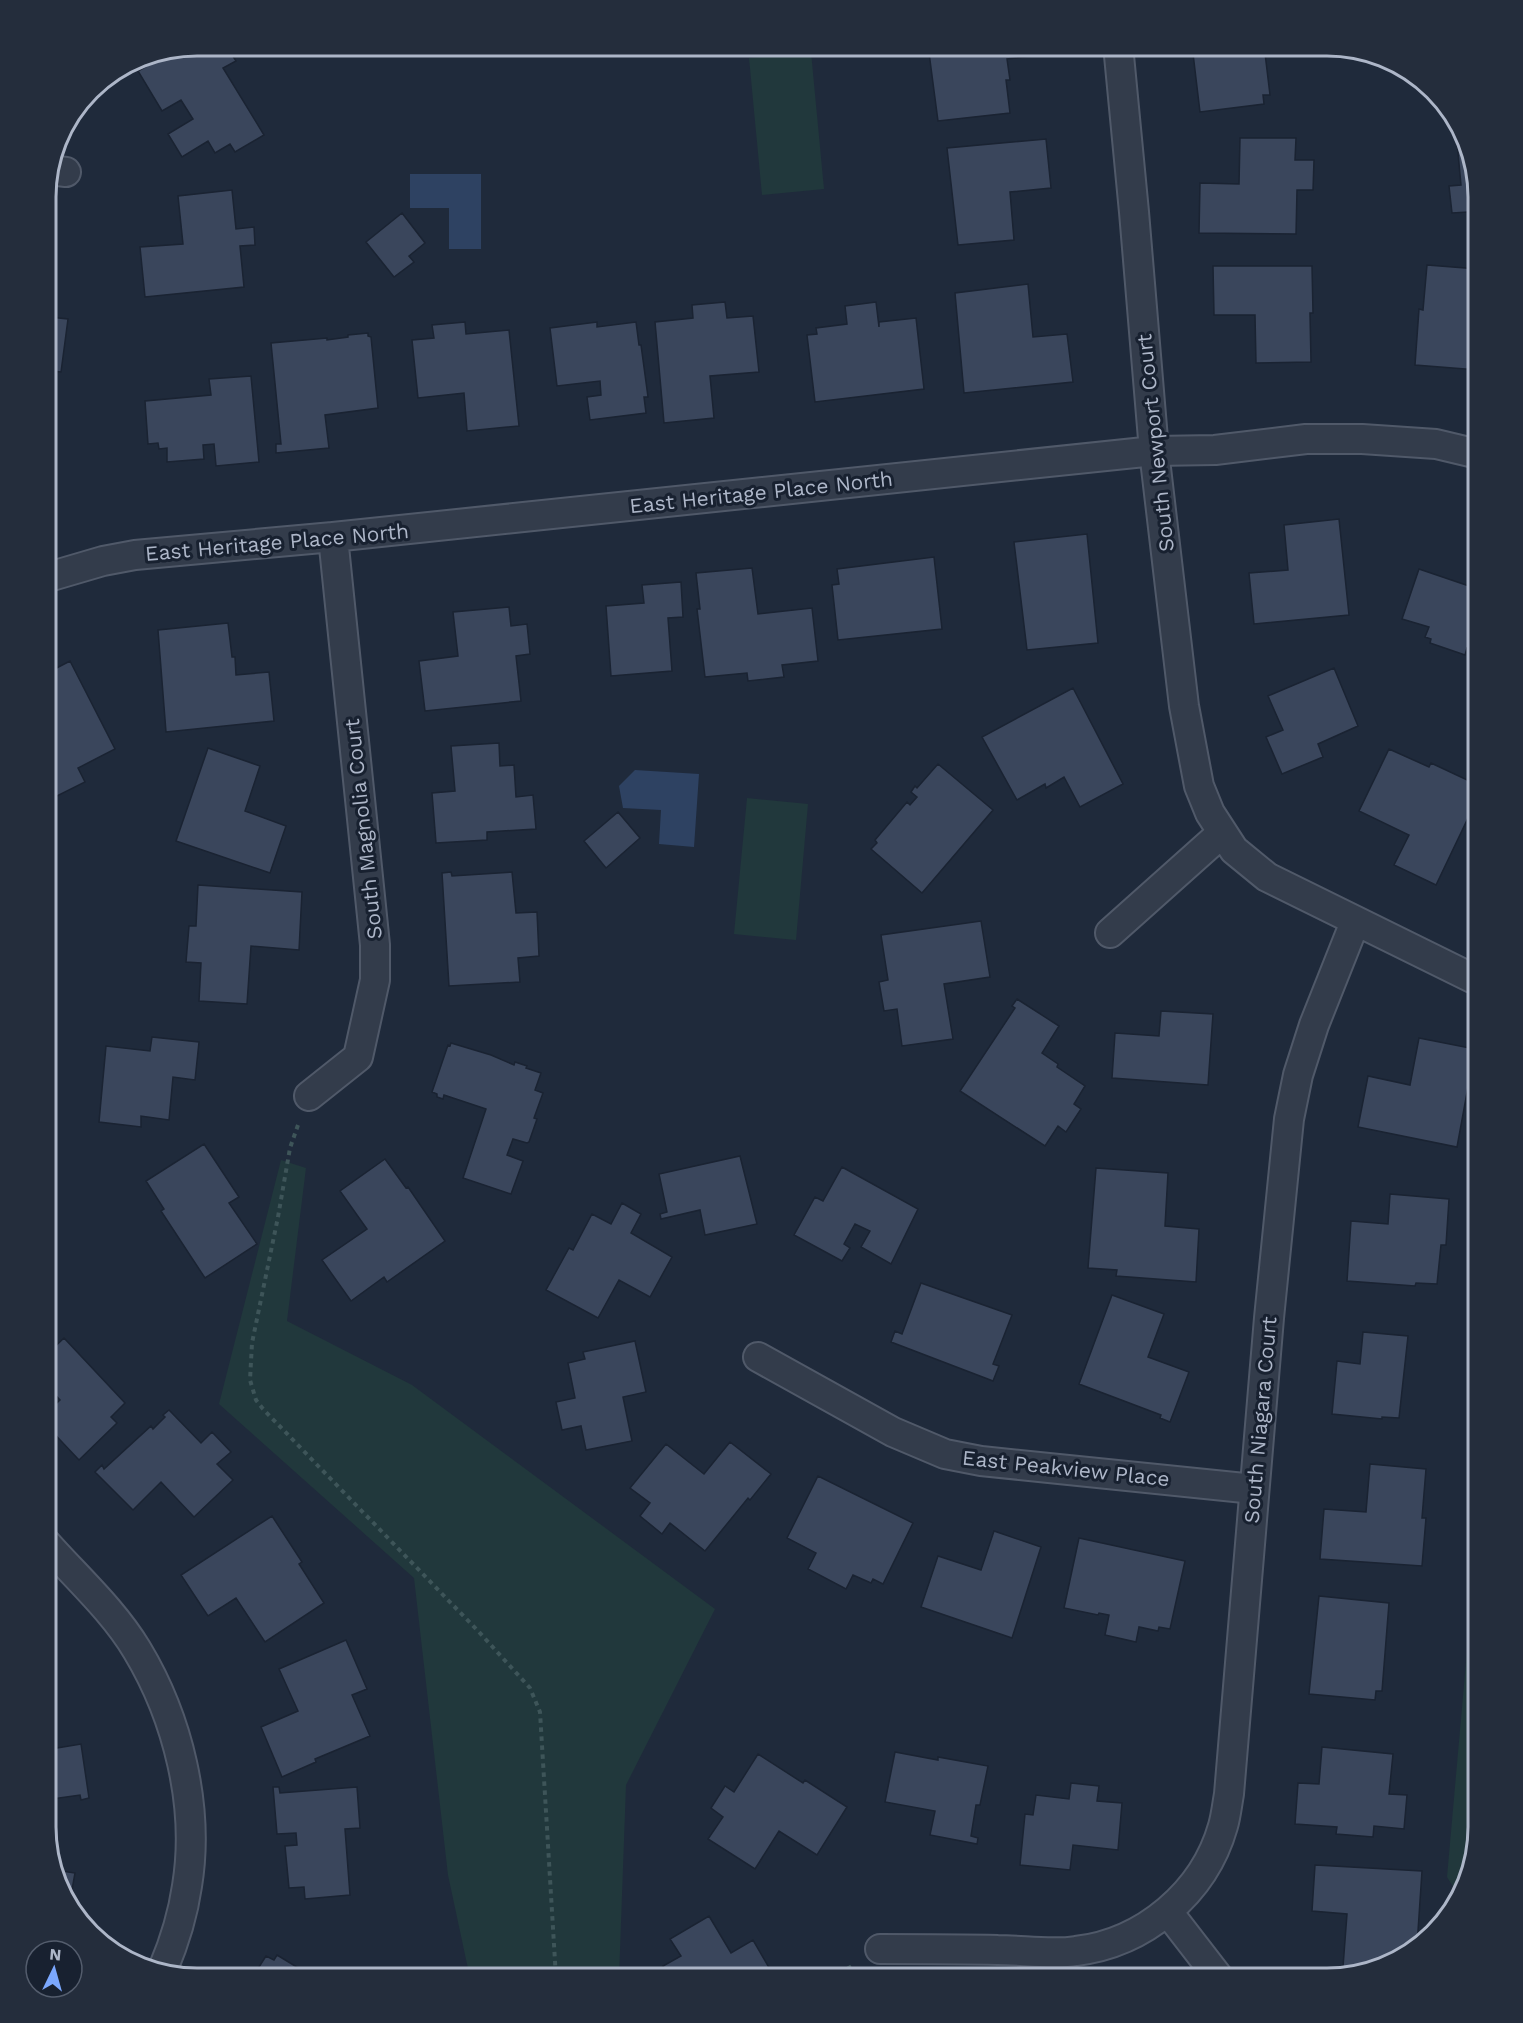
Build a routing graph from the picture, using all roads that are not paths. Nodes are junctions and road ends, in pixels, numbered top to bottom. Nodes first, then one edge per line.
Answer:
1 (1119, 56) edge
2 (1154, 451) junction
3 (1468, 452) edge
4 (333, 537) junction
5 (56, 575) edge
6 (1222, 833) junction
7 (1355, 922) junction
8 (1110, 933) dead end
9 (1468, 976) edge
10 (309, 1096) road end
11 (758, 1357) dead end
12 (1254, 1489) junction
13 (55, 1553) edge
14 (1168, 1912) junction
15 (879, 1949) dead end
16 (165, 1964) edge
17 (1211, 1968) edge

1 - 2 street, South Newport Court
2 - 3 street, East Heritage Place North
2 - 4 street, East Heritage Place North
2 - 6 street, South Newport Court
4 - 5 street, East Heritage Place North
4 - 10 street, South Magnolia Court
6 - 7 street, South Newport Court
6 - 8 street
7 - 9 street, South Newport Court
7 - 12 street, South Niagara Court
11 - 12 street, East Peakview Place
12 - 14 street, South Niagara Court
13 - 16 street
14 - 15 street, South Niagara Court
14 - 17 street

